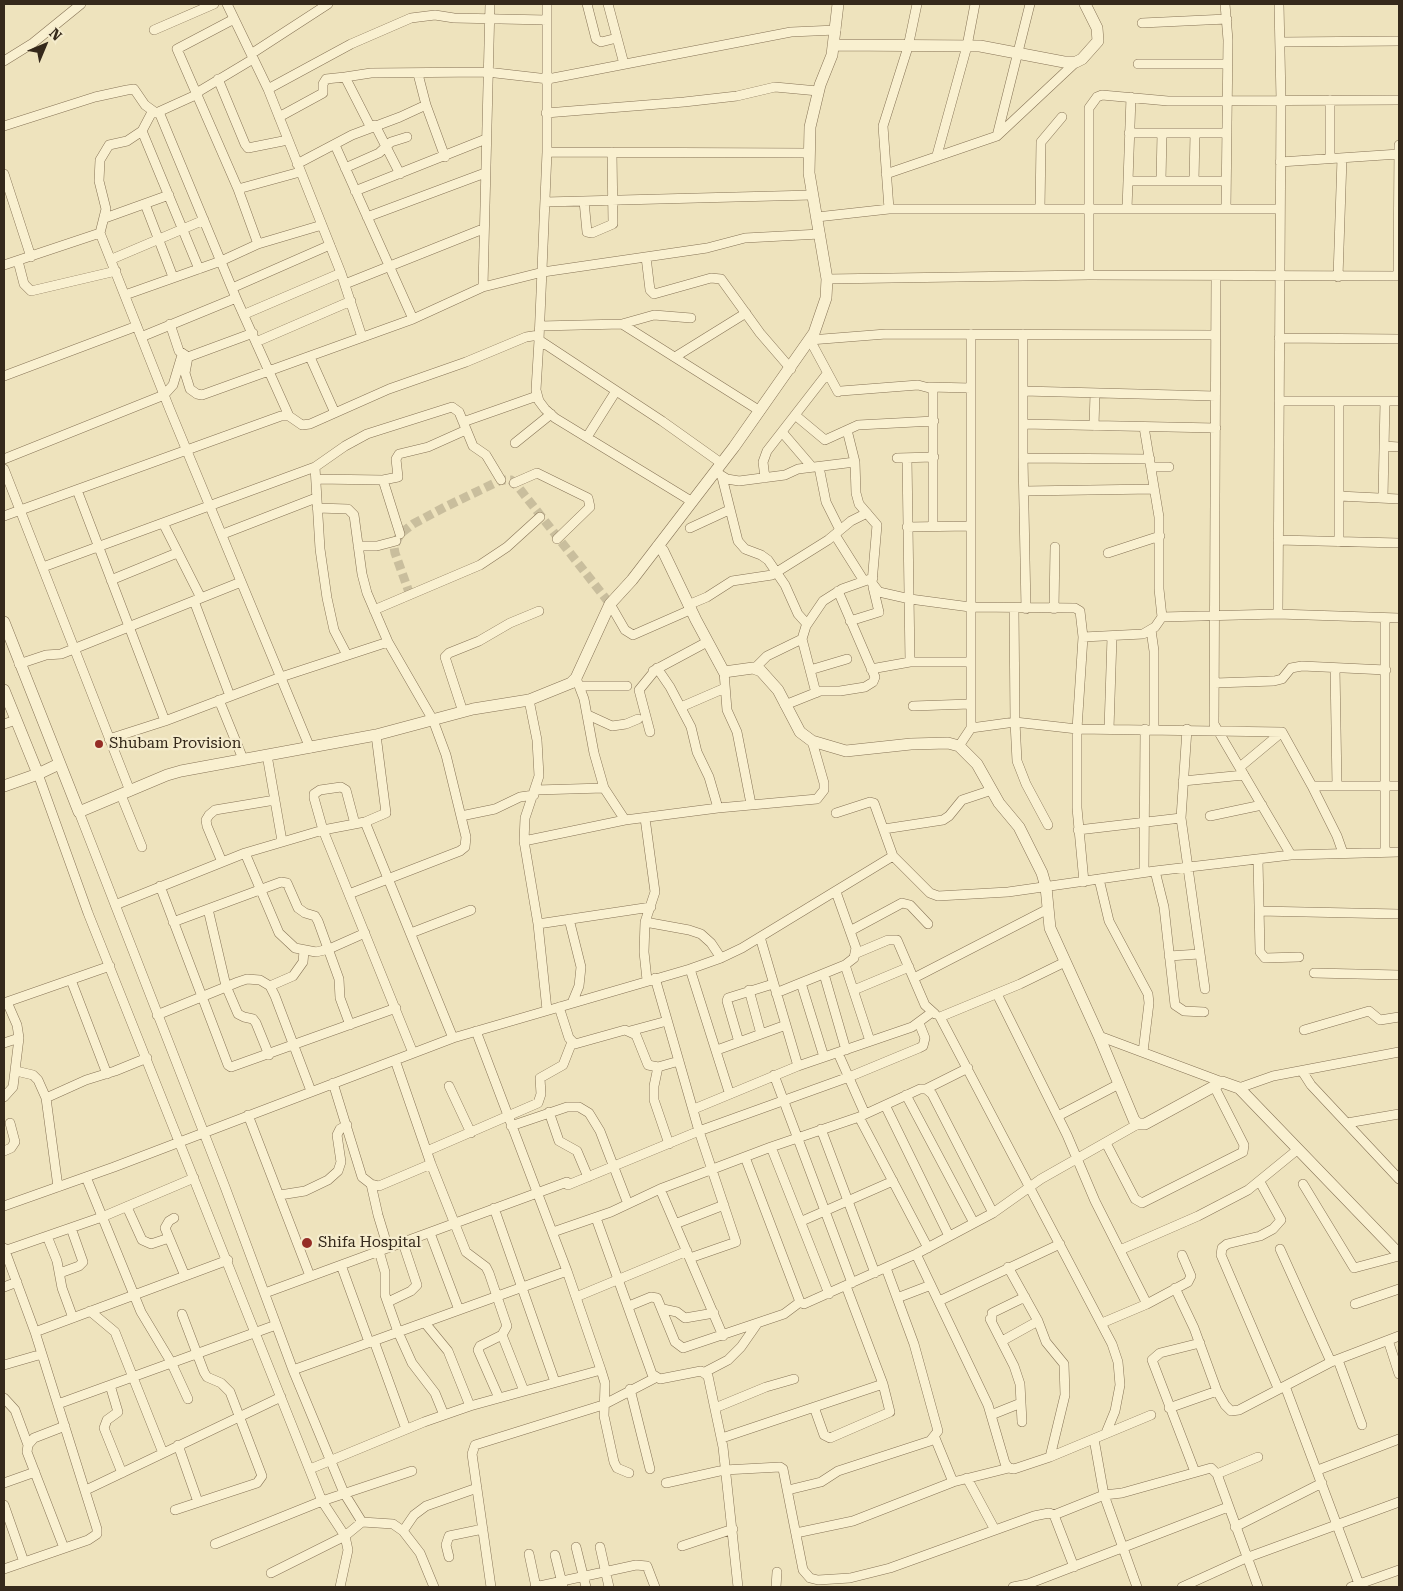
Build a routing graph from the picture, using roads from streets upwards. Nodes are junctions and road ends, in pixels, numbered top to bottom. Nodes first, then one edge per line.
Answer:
1 (81, 4) edge
2 (214, 4) edge
3 (227, 4) edge
4 (328, 4) edge
5 (490, 4) edge
6 (547, 4) edge
7 (587, 4) edge
8 (608, 4) edge
9 (838, 4) edge
10 (917, 4) edge
11 (975, 4) edge
12 (1030, 4) edge
13 (1085, 4) edge
14 (1226, 4) edge
15 (1279, 4) edge
16 (489, 18) junction
17 (1227, 19) junction
18 (234, 20) junction
19 (547, 20) junction
20 (1142, 23) dead end
21 (154, 30) dead end
22 (836, 30) junction
23 (617, 38) junction
24 (1399, 41) edge
25 (1280, 42) junction
26 (834, 45) junction
27 (967, 46) junction
28 (908, 47) junction
29 (1020, 53) junction
30 (252, 56) junction
31 (4, 61) edge
32 (1076, 62) junction
33 (624, 64) junction
34 (1138, 64) dead end
35 (1227, 64) junction
36 (487, 72) junction
37 (418, 74) junction
38 (345, 77) junction
39 (218, 79) junction
40 (548, 79) junction
41 (268, 89) junction
42 (818, 91) junction
43 (198, 93) junction
44 (1131, 97) junction
45 (1227, 100) junction
46 (1281, 100) junction
47 (1330, 100) junction
48 (1399, 100) edge
49 (426, 105) junction
50 (155, 112) junction
51 (546, 113) junction
52 (279, 117) junction
53 (1062, 117) dead end
54 (4, 126) edge
55 (372, 126) junction
56 (142, 131) junction
57 (1128, 133) junction
58 (1162, 133) junction
59 (1195, 133) junction
60 (1227, 133) junction
61 (406, 136) dead end
62 (997, 136) junction
63 (288, 140) junction
64 (486, 140) junction
65 (335, 145) junction
66 (1399, 145) edge
67 (386, 147) junction
68 (547, 152) junction
69 (612, 152) junction
70 (808, 153) junction
71 (1399, 154) edge
72 (937, 155) junction
73 (445, 158) junction
74 (1330, 158) junction
75 (1342, 158) junction
76 (1280, 162) junction
77 (299, 168) junction
78 (345, 168) junction
79 (485, 173) junction
80 (4, 174) edge
81 (400, 174) junction
82 (886, 174) junction
83 (1226, 180) junction
84 (1128, 181) junction
85 (1161, 181) junction
86 (1194, 181) junction
87 (238, 189) junction
88 (355, 191) junction
89 (812, 195) junction
90 (168, 196) junction
91 (611, 200) junction
92 (584, 201) junction
93 (545, 202) junction
94 (145, 204) junction
95 (888, 209) junction
96 (1040, 209) junction
97 (1089, 209) junction
98 (1127, 209) junction
99 (1226, 209) junction
100 (1280, 209) junction
101 (1399, 210) edge
102 (367, 217) junction
103 (817, 217) junction
104 (105, 218) junction
105 (204, 220) junction
106 (322, 225) junction
107 (182, 229) junction
108 (483, 229) junction
109 (100, 234) junction
110 (820, 234) junction
111 (159, 239) junction
112 (258, 244) junction
113 (330, 245) junction
114 (32, 257) junction
115 (646, 257) junction
116 (112, 259) junction
117 (18, 261) junction
118 (221, 261) junction
119 (4, 265) edge
120 (389, 266) junction
121 (199, 269) junction
122 (116, 271) junction
123 (543, 272) junction
124 (341, 273) junction
125 (1089, 275) junction
126 (1216, 276) junction
127 (1399, 276) edge
128 (174, 277) junction
129 (1279, 277) junction
130 (1338, 277) junction
131 (827, 279) junction
132 (345, 284) junction
133 (483, 287) junction
134 (232, 288) junction
135 (125, 295) junction
136 (236, 298) junction
137 (351, 301) junction
138 (746, 312) junction
139 (245, 314) junction
140 (691, 318) dead end
141 (413, 319) junction
142 (170, 324) junction
143 (622, 324) junction
144 (137, 326) junction
145 (539, 334) junction
146 (971, 334) junction
147 (1023, 334) junction
148 (1216, 335) junction
149 (362, 336) junction
150 (140, 337) junction
151 (254, 337) junction
152 (1279, 338) junction
153 (1399, 339) edge
154 (810, 340) junction
155 (185, 356) junction
156 (675, 356) junction
157 (310, 357) junction
158 (791, 369) junction
159 (268, 371) junction
160 (826, 374) dead end
161 (4, 376) edge
162 (929, 386) junction
163 (971, 387) junction
164 (616, 391) junction
165 (1023, 391) junction
166 (1095, 393) junction
167 (164, 395) junction
168 (537, 396) junction
169 (1216, 396) junction
170 (1279, 401) junction
171 (1339, 401) junction
172 (1385, 401) junction
173 (1399, 401) edge
174 (760, 411) junction
175 (334, 413) junction
176 (551, 414) junction
177 (795, 415) junction
178 (288, 416) junction
179 (934, 421) junction
180 (1024, 424) junction
181 (465, 426) junction
182 (1094, 426) junction
183 (1144, 427) junction
184 (1216, 428) junction
185 (847, 430) junction
186 (782, 432) junction
187 (586, 437) junction
188 (515, 443) dead end
189 (1384, 446) junction
190 (1399, 447) edge
191 (186, 448) junction
192 (897, 458) dead end
193 (907, 458) junction
194 (934, 458) junction
195 (1023, 458) junction
196 (4, 459) edge
197 (855, 462) junction
198 (1150, 463) junction
199 (315, 467) junction
200 (815, 467) junction
201 (1169, 467) dead end
202 (4, 469) edge
203 (719, 470) junction
204 (765, 478) junction
205 (316, 479) junction
206 (383, 480) junction
207 (501, 480) dead end
208 (514, 483) dead end
209 (1154, 489) junction
210 (77, 490) junction
211 (1024, 491) junction
212 (1339, 496) junction
213 (316, 498) junction
214 (1383, 498) junction
215 (1399, 499) edge
216 (691, 501) junction
217 (210, 505) junction
218 (317, 508) junction
219 (729, 510) junction
220 (19, 511) junction
221 (867, 513) junction
222 (4, 516) edge
223 (540, 517) dead end
224 (163, 523) junction
225 (933, 526) junction
226 (970, 526) junction
227 (907, 527) junction
228 (690, 528) dead end
229 (837, 533) junction
230 (223, 534) junction
231 (1160, 536) junction
232 (558, 539) dead end
233 (1278, 540) junction
234 (1339, 542) junction
235 (1399, 543) edge
236 (99, 546) junction
237 (358, 546) junction
238 (658, 546) junction
239 (1055, 547) dead end
240 (177, 553) junction
241 (1108, 554) dead end
242 (43, 567) junction
243 (776, 572) junction
244 (111, 580) junction
245 (240, 582) junction
246 (870, 582) junction
247 (838, 591) junction
248 (910, 599) junction
249 (197, 600) junction
250 (610, 604) junction
251 (689, 607) junction
252 (970, 607) junction
253 (1014, 608) junction
254 (1026, 609) junction
255 (1054, 609) junction
256 (374, 610) junction
257 (539, 611) dead end
258 (1278, 614) junction
259 (1162, 617) junction
260 (1216, 617) junction
261 (1385, 618) junction
262 (1399, 618) edge
263 (850, 621) junction
264 (4, 622) edge
265 (807, 624) junction
266 (130, 627) junction
267 (1151, 630) junction
268 (1112, 636) junction
269 (1083, 637) junction
270 (802, 640) junction
271 (388, 642) junction
272 (707, 642) junction
273 (74, 649) junction
274 (347, 655) junction
275 (847, 659) dead end
276 (910, 662) junction
277 (970, 662) junction
278 (19, 664) junction
279 (657, 668) junction
280 (755, 668) junction
281 (1335, 668) junction
282 (871, 669) junction
283 (810, 670) junction
284 (1386, 670) junction
285 (724, 672) junction
286 (281, 677) junction
287 (642, 678) dead end
288 (578, 682) junction
289 (1215, 683) junction
290 (627, 686) dead end
291 (725, 688) junction
292 (4, 690) edge
293 (816, 693) junction
294 (230, 696) junction
295 (219, 700) junction
296 (528, 700) junction
297 (970, 704) junction
298 (785, 705) junction
299 (914, 706) dead end
300 (681, 707) junction
301 (463, 712) junction
302 (588, 715) junction
303 (638, 719) dead end
304 (16, 720) junction
305 (433, 720) junction
306 (165, 721) junction
307 (1015, 722) junction
308 (4, 724) edge
309 (971, 728) junction
310 (1078, 729) junction
311 (1109, 729) junction
312 (1144, 729) junction
313 (1154, 729) junction
314 (1187, 729) junction
315 (1217, 729) junction
316 (650, 732) dead end
317 (1282, 732) junction
318 (376, 735) junction
319 (109, 739) junction
320 (812, 741) junction
321 (959, 746) junction
322 (310, 748) junction
323 (267, 755) junction
324 (243, 759) junction
325 (59, 764) junction
326 (1242, 771) junction
327 (38, 774) junction
328 (1183, 781) junction
329 (4, 786) edge
330 (1312, 786) junction
331 (1337, 786) junction
332 (1385, 786) junction
333 (1399, 786) edge
334 (604, 788) junction
335 (992, 790) junction
336 (535, 792) junction
337 (126, 793) junction
338 (275, 800) junction
339 (751, 804) junction
340 (1262, 805) junction
341 (718, 808) junction
342 (79, 812) junction
343 (836, 813) dead end
344 (461, 816) junction
345 (1210, 816) dead end
346 (644, 818) junction
347 (1181, 818) junction
348 (625, 820) junction
349 (365, 822) junction
350 (1144, 823) junction
351 (355, 824) junction
352 (1048, 825) dead end
353 (884, 829) junction
354 (323, 830) junction
355 (1078, 830) junction
356 (282, 841) junction
357 (524, 841) junction
358 (142, 848) dead end
359 (1385, 851) junction
360 (1399, 852) edge
361 (245, 853) junction
362 (1343, 853) junction
363 (1291, 855) junction
364 (893, 856) junction
365 (1258, 860) junction
366 (222, 862) junction
367 (1186, 867) junction
368 (1155, 871) junction
369 (1144, 872) junction
370 (1099, 879) junction
371 (389, 880) junction
372 (1084, 882) junction
373 (160, 886) junction
374 (1046, 887) junction
375 (260, 890) junction
376 (836, 892) junction
377 (349, 894) junction
378 (115, 905) junction
379 (651, 907) junction
380 (208, 910) junction
381 (471, 910) dead end
382 (1046, 910) junction
383 (1259, 911) junction
384 (1399, 914) edge
385 (569, 919) junction
386 (173, 922) junction
387 (645, 922) junction
388 (538, 924) junction
389 (928, 924) dead end
390 (850, 931) junction
391 (365, 933) junction
392 (411, 933) junction
393 (760, 937) junction
394 (328, 949) junction
395 (304, 951) junction
396 (856, 954) junction
397 (1200, 954) junction
398 (1169, 956) junction
399 (1298, 957) dead end
400 (721, 958) junction
401 (1065, 962) junction
402 (845, 965) junction
403 (110, 966) junction
404 (909, 967) junction
405 (690, 969) junction
406 (824, 974) junction
407 (1314, 974) dead end
408 (1399, 975) edge
409 (914, 978) junction
410 (651, 979) junction
411 (71, 980) junction
412 (801, 983) junction
413 (226, 986) junction
414 (270, 986) junction
415 (775, 989) junction
416 (1205, 989) dead end
417 (750, 990) junction
418 (854, 990) junction
419 (997, 994) junction
420 (202, 996) junction
421 (5, 1002) edge
422 (572, 1003) junction
423 (559, 1007) junction
424 (396, 1008) junction
425 (547, 1010) junction
426 (1204, 1012) dead end
427 (931, 1013) junction
428 (157, 1014) junction
429 (940, 1017) junction
430 (1399, 1017) edge
431 (667, 1021) junction
432 (919, 1023) junction
433 (350, 1025) junction
434 (786, 1025) junction
435 (1304, 1030) dead end
436 (476, 1031) junction
437 (630, 1031) junction
438 (761, 1034) junction
439 (1100, 1036) junction
440 (19, 1038) junction
441 (453, 1038) junction
442 (870, 1041) junction
443 (572, 1042) junction
444 (739, 1042) junction
445 (4, 1043) edge
446 (295, 1046) junction
447 (717, 1050) junction
448 (842, 1051) junction
449 (1143, 1052) junction
450 (1399, 1052) edge
451 (413, 1053) junction
452 (269, 1055) junction
453 (824, 1057) junction
454 (147, 1058) junction
455 (395, 1060) junction
456 (679, 1061) junction
457 (798, 1066) junction
458 (658, 1067) junction
459 (968, 1068) junction
460 (16, 1071) junction
461 (1302, 1071) junction
462 (107, 1074) junction
463 (774, 1075) junction
464 (849, 1077) junction
465 (334, 1083) junction
466 (1120, 1084) junction
467 (1218, 1084) junction
468 (449, 1086) dead end
469 (1239, 1088) junction
470 (926, 1089) junction
471 (312, 1092) junction
472 (729, 1092) junction
473 (906, 1095) junction
474 (4, 1097) edge
475 (46, 1098) junction
476 (783, 1100) junction
477 (885, 1105) junction
478 (694, 1109) junction
479 (549, 1112) junction
480 (1399, 1114) edge
481 (248, 1115) junction
482 (862, 1115) junction
483 (1058, 1116) junction
484 (510, 1121) junction
485 (10, 1123) dead end
486 (1347, 1123) junction
487 (1138, 1124) junction
488 (347, 1125) junction
489 (821, 1129) junction
490 (203, 1132) junction
491 (699, 1132) junction
492 (471, 1133) junction
493 (796, 1138) junction
494 (179, 1142) junction
495 (1106, 1143) junction
496 (669, 1144) junction
497 (771, 1147) junction
498 (1297, 1150) junction
499 (4, 1151) edge
500 (427, 1151) junction
501 (746, 1157) junction
502 (1078, 1160) junction
503 (431, 1164) junction
504 (613, 1167) junction
505 (711, 1169) junction
506 (86, 1177) junction
507 (588, 1177) junction
508 (194, 1178) junction
509 (1399, 1179) edge
510 (893, 1181) junction
511 (1260, 1182) junction
512 (371, 1184) junction
513 (1304, 1184) dead end
514 (58, 1187) junction
515 (1030, 1188) junction
516 (660, 1189) junction
517 (537, 1191) junction
518 (280, 1195) junction
519 (847, 1201) junction
520 (628, 1204) junction
521 (724, 1205) junction
522 (4, 1206) edge
523 (127, 1207) junction
524 (494, 1208) junction
525 (824, 1211) junction
526 (993, 1213) junction
527 (102, 1217) junction
528 (174, 1218) dead end
529 (596, 1218) junction
530 (802, 1221) junction
531 (974, 1223) junction
532 (455, 1224) junction
533 (675, 1224) junction
534 (71, 1228) junction
535 (552, 1232) junction
536 (430, 1233) junction
537 (47, 1236) junction
538 (950, 1236) junction
539 (169, 1238) junction
540 (403, 1243) junction
541 (1060, 1244) junction
542 (388, 1248) junction
543 (928, 1248) junction
544 (1280, 1249) dead end
545 (4, 1250) edge
546 (1120, 1250) junction
547 (379, 1251) junction
548 (688, 1254) junction
549 (916, 1254) junction
550 (1182, 1255) dead end
551 (1399, 1255) edge
552 (228, 1260) junction
553 (340, 1265) junction
554 (1008, 1267) junction
555 (886, 1268) junction
556 (567, 1271) junction
557 (875, 1273) junction
558 (60, 1274) junction
559 (185, 1276) junction
560 (310, 1276) junction
561 (619, 1280) junction
562 (17, 1282) junction
563 (849, 1285) junction
564 (931, 1285) junction
565 (523, 1286) junction
566 (4, 1287) edge
567 (1175, 1288) junction
568 (1399, 1289) edge
569 (265, 1294) junction
570 (829, 1294) junction
571 (134, 1296) junction
572 (496, 1296) junction
573 (576, 1297) junction
574 (1025, 1297) junction
575 (897, 1298) junction
576 (938, 1301) junction
577 (388, 1302) junction
578 (800, 1302) junction
579 (1147, 1304) junction
580 (1355, 1304) dead end
581 (629, 1306) junction
582 (663, 1309) junction
583 (460, 1310) junction
584 (90, 1311) junction
585 (714, 1313) junction
586 (182, 1314) dead end
587 (73, 1318) junction
588 (1038, 1321) junction
589 (425, 1323) junction
590 (1102, 1323) junction
591 (757, 1324) junction
592 (276, 1325) junction
593 (256, 1331) junction
594 (35, 1332) junction
595 (398, 1332) junction
596 (502, 1335) junction
597 (723, 1336) junction
598 (1399, 1336) edge
599 (1388, 1340) junction
600 (372, 1341) junction
601 (1002, 1341) junction
602 (1200, 1343) junction
603 (198, 1353) junction
604 (42, 1354) junction
605 (1334, 1361) junction
606 (172, 1362) junction
607 (4, 1365) edge
608 (293, 1370) junction
609 (601, 1370) junction
610 (705, 1372) junction
611 (1399, 1374) edge
612 (134, 1376) junction
613 (655, 1378) junction
614 (794, 1380) dead end
615 (555, 1382) junction
616 (883, 1384) junction
617 (110, 1385) junction
618 (1282, 1387) junction
619 (630, 1390) junction
620 (524, 1391) junction
621 (1217, 1391) junction
622 (4, 1398) edge
623 (281, 1398) junction
624 (499, 1398) junction
625 (188, 1399) dead end
626 (1021, 1403) junction
627 (58, 1404) junction
628 (603, 1404) junction
629 (470, 1406) junction
630 (715, 1408) junction
631 (814, 1408) junction
632 (1169, 1408) junction
633 (444, 1415) junction
634 (991, 1415) junction
635 (1151, 1415) dead end
636 (238, 1416) junction
637 (1022, 1422) dead end
638 (65, 1426) junction
639 (1362, 1426) dead end
640 (406, 1429) junction
641 (1106, 1433) junction
642 (722, 1438) junction
643 (935, 1438) junction
644 (1094, 1439) junction
645 (1399, 1439) edge
646 (28, 1445) junction
647 (178, 1445) junction
648 (164, 1453) junction
649 (1050, 1457) junction
650 (1258, 1457) dead end
651 (330, 1461) junction
652 (1010, 1468) junction
653 (310, 1469) junction
654 (650, 1469) dead end
655 (724, 1470) junction
656 (1318, 1470) junction
657 (35, 1472) junction
658 (412, 1472) dead end
659 (1195, 1472) junction
660 (122, 1473) junction
661 (629, 1473) dead end
662 (1217, 1474) junction
663 (967, 1478) junction
664 (953, 1482) junction
665 (4, 1483) edge
666 (666, 1483) dead end
667 (1322, 1483) junction
668 (477, 1488) junction
669 (86, 1490) junction
670 (788, 1490) junction
671 (344, 1493) junction
672 (1104, 1495) junction
673 (322, 1501) junction
674 (198, 1502) junction
675 (1399, 1502) edge
676 (4, 1505) edge
677 (1228, 1507) junction
678 (175, 1510) dead end
679 (1054, 1515) junction
680 (362, 1522) junction
681 (1335, 1524) junction
682 (1235, 1527) junction
683 (733, 1528) junction
684 (483, 1529) junction
685 (403, 1530) junction
686 (995, 1530) junction
687 (796, 1534) junction
688 (345, 1536) junction
689 (215, 1544) dead end
690 (682, 1546) dead end
691 (600, 1547) dead end
692 (64, 1548) junction
693 (576, 1548) dead end
694 (1124, 1548) junction
695 (528, 1554) dead end
696 (555, 1554) dead end
697 (449, 1557) dead end
698 (1246, 1558) junction
699 (24, 1562) junction
700 (1074, 1566) junction
701 (4, 1569) edge
702 (1399, 1570) edge
703 (606, 1572) junction
704 (777, 1572) dead end
705 (271, 1573) dead end
706 (583, 1577) junction
707 (562, 1584) edge
708 (818, 1584) edge
709 (1355, 1586) edge
710 (340, 1587) edge
711 (434, 1587) edge
712 (491, 1587) edge
713 (536, 1587) edge
714 (586, 1587) edge
715 (609, 1587) edge
716 (655, 1587) edge
717 (738, 1587) edge
718 (776, 1587) edge
719 (1013, 1587) edge
720 (1137, 1587) edge
721 (1182, 1587) edge
722 (1258, 1587) edge

1 - 31 street
2 - 21 street
3 - 18 street
4 - 30 street
5 - 16 street
6 - 19 street
7 - 23 street
8 - 23 street
9 - 22 street
10 - 28 street
11 - 27 street
12 - 29 street
13 - 32 street
14 - 17 street
15 - 25 street
16 - 19 street
16 - 36 street
16 - 41 street
17 - 20 street
17 - 35 street
18 - 30 street
18 - 43 street
19 - 40 street
22 - 26 street
22 - 33 street
23 - 33 street
24 - 25 street
25 - 46 street
26 - 28 street
26 - 42 street
27 - 28 street
27 - 29 street
27 - 72 street
28 - 82 street
29 - 32 street
29 - 62 street
30 - 39 street
30 - 41 street
32 - 62 street
33 - 40 street
34 - 35 street
35 - 45 street
36 - 37 street
36 - 40 street
36 - 64 street
37 - 38 street
37 - 49 street
38 - 52 street
38 - 55 street
39 - 43 street
39 - 63 street
40 - 51 street
41 - 52 street
42 - 51 street
42 - 70 street
43 - 50 street
43 - 87 street
44 - 45 street
44 - 57 street
44 - 97 street
45 - 46 street
45 - 60 street
46 - 47 street
46 - 76 street
47 - 48 street
47 - 74 street
49 - 55 street
49 - 73 street
50 - 54 street
50 - 56 street
50 - 105 street
51 - 68 street
52 - 63 street
53 - 96 street
55 - 65 street
55 - 67 street
56 - 90 street
56 - 104 street
57 - 58 street
57 - 84 street
58 - 59 street
58 - 85 street
59 - 60 street
59 - 86 street
60 - 83 street
61 - 67 street
62 - 72 street
63 - 77 street
64 - 73 street
64 - 79 street
65 - 77 street
65 - 78 street
66 - 71 street
67 - 78 street
67 - 81 street
68 - 69 street
68 - 93 street
69 - 70 street
69 - 91 street
70 - 89 street
71 - 75 street
71 - 101 street
72 - 82 street
73 - 81 street
74 - 75 street
74 - 76 street
75 - 130 street
76 - 100 street
77 - 87 street
77 - 106 street
78 - 88 street
79 - 102 street
79 - 108 street
80 - 114 street
81 - 88 street
82 - 95 street
83 - 86 street
83 - 99 street
84 - 85 street
84 - 98 street
85 - 86 street
87 - 112 street
88 - 102 street
89 - 91 street
89 - 103 street
90 - 94 street
90 - 107 street
91 - 92 street
91 - 92 street
92 - 93 street
93 - 123 street
94 - 104 street
94 - 111 street
95 - 96 street
95 - 103 street
96 - 97 street
97 - 98 street
97 - 125 street
98 - 99 street
99 - 100 street
100 - 129 street
101 - 127 street
102 - 120 street
103 - 110 street
104 - 109 street
105 - 107 street
105 - 118 street
106 - 112 street
106 - 113 street
107 - 111 street
107 - 121 street
108 - 120 street
108 - 133 street
109 - 114 street
109 - 116 street
110 - 115 street
110 - 131 street
111 - 116 street
111 - 128 street
112 - 118 street
113 - 124 street
113 - 134 street
114 - 117 street
115 - 123 street
115 - 138 street
116 - 122 street
117 - 119 street
117 - 122 street
118 - 121 street
118 - 134 street
120 - 132 street
120 - 141 street
121 - 128 street
122 - 135 street
123 - 133 street
123 - 145 street
124 - 132 street
124 - 139 street
125 - 126 street
125 - 131 street
126 - 129 street
126 - 148 street
127 - 130 street
128 - 135 street
129 - 130 street
129 - 152 street
131 - 154 street
132 - 137 street
133 - 141 street
134 - 136 street
135 - 144 street
136 - 139 street
136 - 142 street
137 - 149 street
137 - 151 street
138 - 156 street
138 - 158 street
139 - 151 street
140 - 143 street
141 - 149 street
142 - 150 street
142 - 155 street
143 - 145 street
143 - 156 street
144 - 150 street
144 - 161 street
145 - 164 street
145 - 168 street
145 - 175 street
146 - 147 street
146 - 154 street
146 - 163 street
147 - 148 street
147 - 165 street
148 - 169 street
149 - 157 street
150 - 167 street
151 - 155 street
151 - 159 street
152 - 153 street
152 - 170 street
154 - 158 street
154 - 162 street
155 - 159 street
155 - 167 street
156 - 174 street
157 - 159 street
157 - 175 street
158 - 174 street
159 - 178 street
160 - 177 street
162 - 163 street
162 - 179 street
163 - 226 street
164 - 187 street
164 - 203 street
165 - 166 street
165 - 180 street
166 - 169 street
166 - 182 street
167 - 191 street
167 - 196 street
168 - 176 street
168 - 181 street
169 - 184 street
170 - 171 street
170 - 233 street
171 - 172 street
171 - 212 street
172 - 173 street
172 - 189 street
174 - 203 street
175 - 178 street
176 - 187 street
176 - 188 street
177 - 185 street
177 - 186 street
178 - 191 street
179 - 185 street
179 - 194 street
180 - 182 street
180 - 195 street
181 - 199 street
181 - 206 street
181 - 207 street
182 - 183 street
183 - 184 street
183 - 198 street
184 - 260 street
185 - 197 street
186 - 200 street
186 - 204 street
187 - 216 street
189 - 190 street
189 - 214 street
191 - 210 street
191 - 217 street
192 - 193 street
193 - 194 street
193 - 227 street
194 - 225 street
195 - 198 street
195 - 211 street
197 - 200 street
197 - 221 street
198 - 201 street
198 - 209 street
199 - 205 street
199 - 217 street
200 - 204 street
200 - 229 street
202 - 220 street
203 - 204 street
203 - 216 street
203 - 219 street
205 - 206 street
205 - 213 street
206 - 237 street
208 - 232 street
209 - 211 street
209 - 231 street
210 - 220 street
210 - 236 street
211 - 254 street
212 - 214 street
212 - 234 street
213 - 218 street
213 - 230 street
214 - 215 street
216 - 238 street
217 - 224 street
217 - 230 street
218 - 237 street
218 - 274 street
219 - 228 street
219 - 243 street
220 - 222 street
220 - 242 street
221 - 229 street
221 - 246 street
223 - 256 street
224 - 236 street
224 - 240 street
225 - 226 street
225 - 227 street
226 - 252 street
227 - 248 street
229 - 243 street
229 - 246 street
230 - 245 street
231 - 241 street
231 - 259 street
233 - 234 street
233 - 258 street
234 - 235 street
236 - 242 street
236 - 244 street
237 - 256 street
238 - 250 street
238 - 251 street
239 - 255 street
240 - 244 street
240 - 249 street
242 - 273 street
243 - 251 street
243 - 265 street
244 - 266 street
245 - 249 street
245 - 286 street
246 - 247 street
246 - 248 street
246 - 263 street
247 - 263 street
247 - 265 street
248 - 252 street
248 - 276 street
249 - 266 street
249 - 294 street
250 - 251 street
250 - 288 street
251 - 272 street
252 - 253 street
252 - 277 street
253 - 254 street
253 - 307 street
254 - 255 street
255 - 269 street
256 - 271 street
257 - 301 street
258 - 260 street
258 - 261 street
259 - 260 street
259 - 267 street
260 - 289 street
261 - 262 street
261 - 284 street
263 - 282 street
264 - 278 street
265 - 270 street
266 - 273 street
266 - 306 street
267 - 268 street
267 - 313 street
268 - 269 street
268 - 311 street
269 - 310 street
270 - 280 street
270 - 283 street
271 - 274 street
271 - 305 street
272 - 279 street
272 - 285 street
273 - 278 street
273 - 319 street
274 - 286 street
275 - 283 street
276 - 277 street
276 - 282 street
277 - 297 street
278 - 325 street
279 - 287 street
279 - 300 street
279 - 316 street
280 - 285 street
280 - 298 street
281 - 284 street
281 - 289 street
281 - 331 street
282 - 293 street
283 - 293 street
284 - 332 street
285 - 291 street
286 - 294 street
286 - 322 street
288 - 290 street
288 - 296 street
288 - 302 street
289 - 315 street
291 - 300 street
291 - 339 street
292 - 304 street
293 - 298 street
294 - 295 street
295 - 306 street
295 - 324 street
296 - 301 street
296 - 336 street
297 - 299 street
297 - 309 street
298 - 320 street
300 - 341 street
301 - 305 street
302 - 303 street
302 - 334 street
304 - 308 street
304 - 327 street
305 - 318 street
305 - 344 street
306 - 319 street
307 - 309 street
307 - 310 street
307 - 352 street
309 - 321 street
310 - 311 street
310 - 355 street
311 - 312 street
312 - 313 street
312 - 350 street
313 - 314 street
314 - 315 street
314 - 328 street
315 - 317 street
315 - 326 street
317 - 326 street
317 - 330 street
318 - 322 street
318 - 349 street
319 - 337 street
320 - 321 street
320 - 339 street
321 - 335 street
322 - 323 street
323 - 324 street
323 - 338 street
324 - 337 street
325 - 327 street
325 - 342 street
326 - 328 street
326 - 340 street
327 - 329 street
327 - 403 street
328 - 347 street
330 - 331 street
330 - 362 street
331 - 332 street
332 - 333 street
332 - 359 street
334 - 336 street
334 - 348 street
335 - 353 street
335 - 374 street
336 - 344 street
336 - 357 street
337 - 342 street
337 - 358 street
338 - 356 street
338 - 366 street
339 - 341 street
340 - 345 street
340 - 363 street
341 - 346 street
342 - 378 street
343 - 353 street
344 - 371 street
346 - 348 street
346 - 379 street
347 - 350 street
347 - 367 street
348 - 357 street
349 - 351 street
349 - 371 street
350 - 355 street
350 - 369 street
351 - 354 street
351 - 354 street
353 - 364 street
354 - 356 street
354 - 377 street
355 - 372 street
356 - 361 street
357 - 388 street
359 - 360 street
359 - 362 street
361 - 366 street
361 - 375 street
362 - 363 street
363 - 365 street
364 - 374 street
364 - 376 street
365 - 367 street
365 - 383 street
366 - 373 street
367 - 368 street
367 - 397 street
368 - 369 street
368 - 398 street
369 - 370 street
370 - 372 street
370 - 449 street
371 - 377 street
371 - 392 street
372 - 374 street
373 - 378 street
373 - 386 street
374 - 382 street
375 - 380 street
375 - 394 street
375 - 395 street
376 - 390 street
376 - 393 street
377 - 391 street
378 - 428 street
379 - 385 street
379 - 387 street
380 - 386 street
380 - 413 street
381 - 392 street
382 - 401 street
382 - 409 street
383 - 384 street
383 - 399 street
385 - 388 street
385 - 422 street
386 - 420 street
387 - 400 street
387 - 410 street
388 - 425 street
389 - 390 street
390 - 396 street
391 - 394 street
391 - 424 street
392 - 441 street
393 - 400 street
393 - 415 street
394 - 395 street
394 - 433 street
395 - 414 street
396 - 402 street
396 - 404 street
397 - 398 street
397 - 416 street
398 - 426 street
400 - 405 street
401 - 419 street
401 - 439 street
402 - 406 street
402 - 418 street
403 - 411 street
403 - 454 street
404 - 409 street
404 - 418 street
405 - 410 street
405 - 447 street
406 - 412 street
406 - 448 street
407 - 408 street
409 - 427 street
410 - 422 street
410 - 431 street
411 - 421 street
411 - 462 street
412 - 415 street
412 - 453 street
413 - 414 street
413 - 420 street
413 - 452 street
414 - 446 street
415 - 417 street
415 - 434 street
417 - 438 street
417 - 444 street
418 - 442 street
419 - 429 street
419 - 483 street
420 - 428 street
420 - 452 street
421 - 440 street
422 - 423 street
423 - 425 street
423 - 443 street
424 - 433 street
424 - 451 street
425 - 436 street
427 - 429 street
427 - 432 street
428 - 490 street
429 - 459 street
430 - 435 street
431 - 437 street
431 - 456 street
432 - 442 street
432 - 464 street
433 - 446 street
434 - 438 street
434 - 457 street
436 - 441 street
436 - 484 street
437 - 443 street
437 - 458 street
438 - 444 street
439 - 449 street
439 - 466 street
440 - 445 street
440 - 460 street
441 - 451 street
442 - 448 street
443 - 484 street
444 - 447 street
446 - 452 street
446 - 471 street
447 - 472 street
448 - 453 street
448 - 464 street
449 - 467 street
450 - 461 street
451 - 455 street
453 - 457 street
454 - 462 street
454 - 494 street
455 - 465 street
455 - 500 street
456 - 458 street
456 - 478 street
457 - 463 street
458 - 496 street
459 - 470 street
459 - 515 street
460 - 474 street
460 - 475 street
461 - 469 street
461 - 486 street
462 - 475 street
463 - 472 street
463 - 476 street
464 - 476 street
464 - 482 street
465 - 471 street
465 - 488 street
466 - 483 street
466 - 487 street
467 - 469 street
467 - 487 street
467 - 495 street
468 - 492 street
469 - 498 street
470 - 473 street
470 - 526 street
471 - 481 street
472 - 478 street
473 - 477 street
473 - 531 street
475 - 514 street
476 - 491 street
476 - 493 street
477 - 482 street
477 - 538 street
478 - 491 street
479 - 484 street
479 - 504 street
479 - 507 street
480 - 486 street
481 - 490 street
481 - 518 street
482 - 489 street
482 - 510 street
483 - 502 street
484 - 492 street
484 - 517 street
485 - 499 street
486 - 509 street
487 - 495 street
488 - 512 street
488 - 518 street
489 - 493 street
489 - 519 street
490 - 494 street
490 - 569 street
491 - 496 street
491 - 505 street
492 - 500 street
493 - 497 street
493 - 525 street
494 - 506 street
494 - 508 street
495 - 502 street
496 - 504 street
497 - 501 street
497 - 530 street
498 - 511 street
498 - 551 street
500 - 503 street
501 - 505 street
501 - 578 street
502 - 515 street
502 - 546 street
503 - 512 street
503 - 532 street
504 - 507 street
504 - 520 street
505 - 516 street
505 - 521 street
506 - 514 street
506 - 527 street
507 - 517 street
508 - 523 street
508 - 552 street
510 - 519 street
510 - 543 street
511 - 546 street
511 - 618 street
512 - 542 street
513 - 551 street
514 - 522 street
515 - 526 street
515 - 541 street
516 - 520 street
516 - 533 street
517 - 524 street
517 - 535 street
518 - 560 street
519 - 525 street
519 - 557 street
520 - 529 street
521 - 533 street
521 - 548 street
523 - 527 street
523 - 539 street
524 - 532 street
524 - 565 street
525 - 530 street
525 - 563 street
526 - 531 street
527 - 534 street
527 - 571 street
528 - 539 street
529 - 535 street
529 - 561 street
530 - 570 street
531 - 538 street
532 - 536 street
532 - 572 street
533 - 548 street
534 - 537 street
534 - 558 street
535 - 556 street
536 - 540 street
536 - 583 street
537 - 545 street
537 - 558 street
538 - 543 street
539 - 559 street
540 - 542 street
540 - 577 street
541 - 554 street
541 - 590 street
542 - 547 street
543 - 549 street
544 - 605 street
545 - 562 street
546 - 579 street
547 - 553 street
547 - 577 street
548 - 561 street
548 - 585 street
549 - 555 street
549 - 564 street
550 - 567 street
552 - 559 street
552 - 593 street
553 - 560 street
553 - 600 street
554 - 574 street
554 - 576 street
555 - 557 street
555 - 575 street
556 - 565 street
556 - 573 street
557 - 563 street
558 - 587 street
559 - 571 street
560 - 569 street
561 - 573 street
561 - 581 street
562 - 566 street
562 - 594 street
563 - 570 street
563 - 616 street
564 - 575 street
564 - 576 street
565 - 572 street
565 - 615 street
567 - 579 street
567 - 602 street
568 - 580 street
569 - 592 street
570 - 578 street
571 - 584 street
571 - 606 street
572 - 583 street
572 - 596 street
573 - 609 street
574 - 588 street
574 - 601 street
575 - 643 street
576 - 634 street
577 - 595 street
578 - 591 street
579 - 590 street
581 - 582 street
581 - 613 street
582 - 585 street
582 - 597 street
583 - 589 street
584 - 587 street
584 - 612 street
585 - 597 street
586 - 603 street
587 - 594 street
588 - 601 street
588 - 649 street
589 - 595 street
589 - 629 street
590 - 641 street
591 - 597 street
591 - 610 street
592 - 593 street
592 - 608 street
593 - 603 street
593 - 623 street
594 - 604 street
595 - 600 street
595 - 633 street
596 - 620 street
596 - 624 street
598 - 599 street
599 - 605 street
599 - 611 street
600 - 608 street
600 - 640 street
601 - 626 street
602 - 621 street
602 - 632 street
603 - 606 street
603 - 636 street
604 - 607 street
604 - 627 street
605 - 618 street
605 - 639 street
606 - 612 street
606 - 625 street
608 - 651 street
609 - 615 street
609 - 628 street
610 - 613 street
610 - 630 street
612 - 617 street
612 - 648 street
613 - 619 street
614 - 630 street
615 - 620 street
616 - 631 street
616 - 631 street
617 - 627 street
617 - 660 street
618 - 621 street
618 - 656 street
619 - 628 street
619 - 654 street
620 - 624 street
621 - 632 street
622 - 646 street
623 - 636 street
623 - 653 street
624 - 629 street
626 - 634 street
626 - 637 street
627 - 638 street
628 - 661 street
628 - 668 street
629 - 633 street
630 - 642 street
631 - 642 street
632 - 659 street
633 - 640 street
634 - 652 street
635 - 641 street
636 - 647 street
636 - 674 street
638 - 646 street
638 - 669 street
640 - 651 street
641 - 644 street
642 - 655 street
643 - 664 street
643 - 670 street
644 - 649 street
644 - 672 street
645 - 656 street
646 - 657 street
647 - 648 street
647 - 674 street
648 - 660 street
649 - 652 street
650 - 662 street
651 - 653 street
651 - 671 street
652 - 663 street
653 - 673 street
655 - 666 street
655 - 670 street
655 - 683 street
656 - 667 street
657 - 665 street
657 - 692 street
658 - 671 street
659 - 662 street
659 - 672 street
660 - 669 street
662 - 677 street
663 - 664 street
663 - 686 street
664 - 687 street
667 - 681 street
667 - 682 street
668 - 684 street
668 - 685 street
669 - 692 street
670 - 687 street
671 - 673 street
671 - 680 street
672 - 679 street
672 - 694 street
673 - 688 street
673 - 689 street
674 - 678 street
675 - 681 street
676 - 699 street
677 - 682 street
677 - 694 street
679 - 686 street
679 - 700 street
680 - 685 street
680 - 688 street
681 - 698 street
681 - 709 street
682 - 698 street
683 - 690 street
683 - 717 street
684 - 697 street
684 - 712 street
685 - 711 street
686 - 708 street
687 - 708 street
688 - 705 street
688 - 710 street
691 - 703 street
692 - 699 street
693 - 706 street
694 - 700 street
694 - 720 street
695 - 713 street
696 - 707 street
698 - 721 street
698 - 722 street
699 - 701 street
700 - 719 street
702 - 709 street
703 - 706 street
703 - 715 street
703 - 716 street
704 - 718 street
706 - 707 street
706 - 714 street
707 - 713 street

